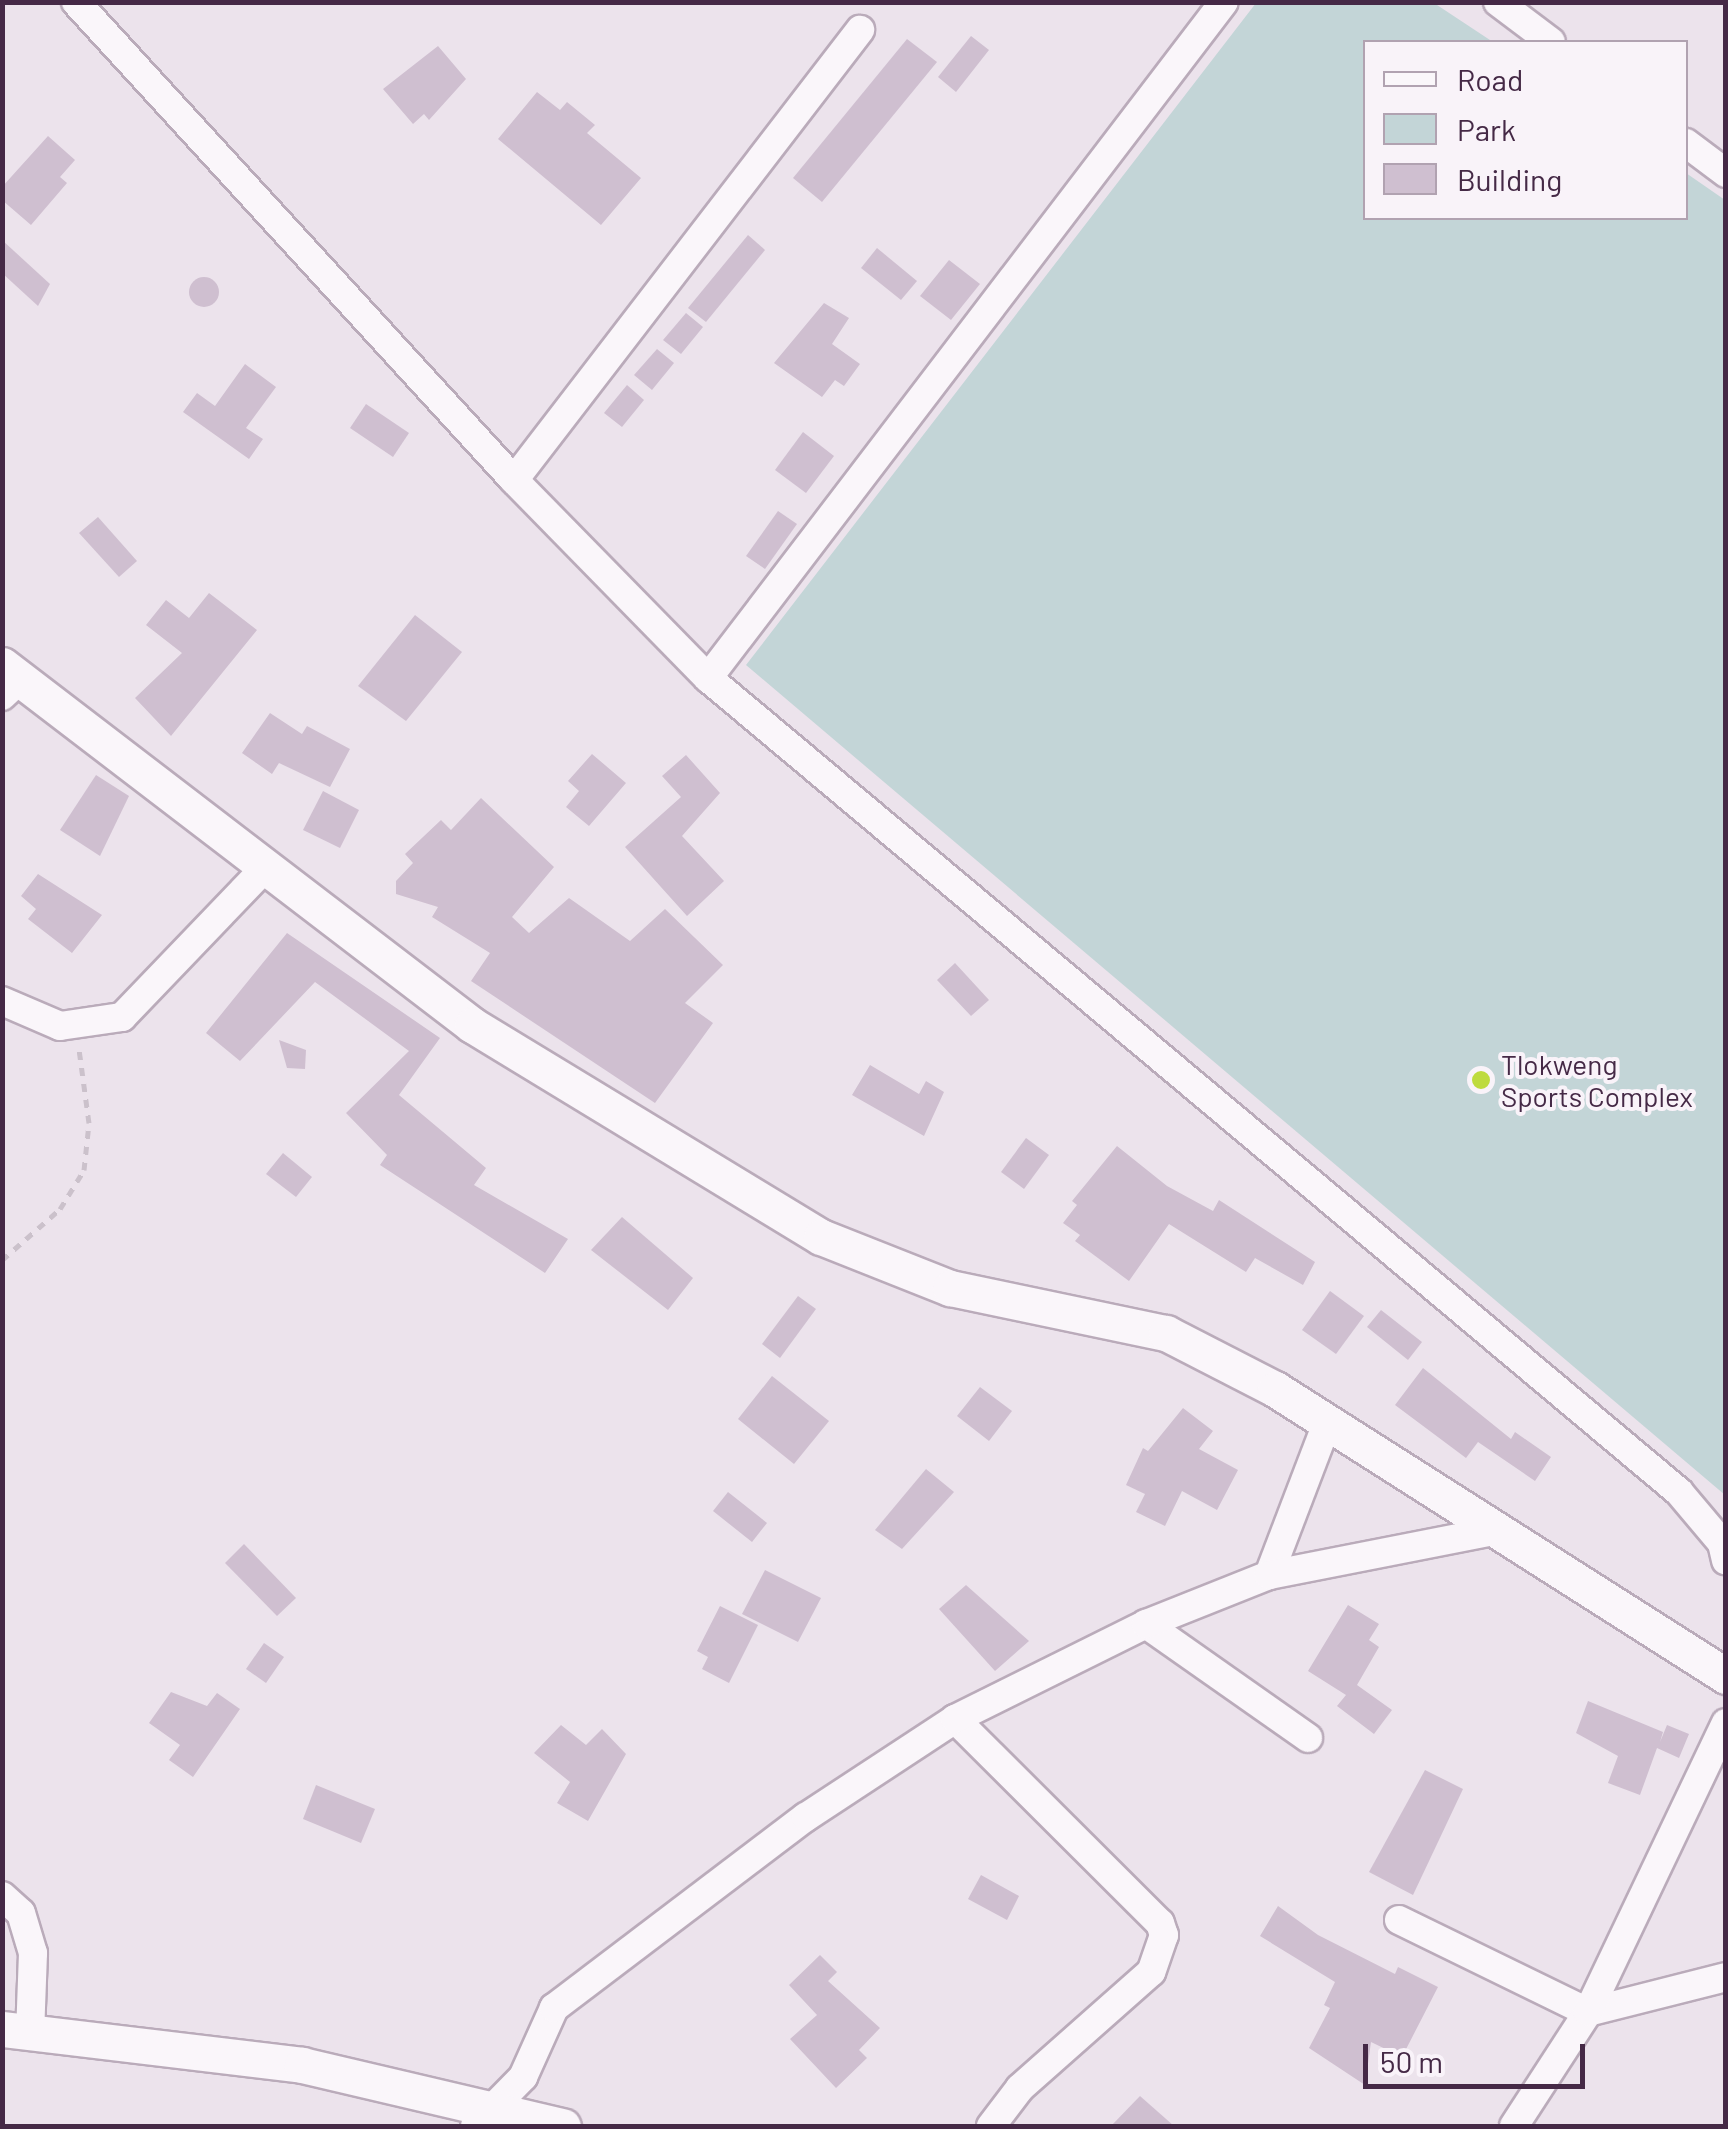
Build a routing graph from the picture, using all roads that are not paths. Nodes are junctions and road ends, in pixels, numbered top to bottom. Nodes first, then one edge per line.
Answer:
1 (76, 2) edge
2 (1224, 2) edge
3 (1498, 2) edge
4 (860, 30) dead end
5 (1548, 40) edge
6 (1688, 144) edge
7 (1726, 172) edge
8 (514, 480) junction
9 (708, 678) junction
10 (8, 680) edge
11 (266, 868) junction
12 (2, 1000) edge
13 (1327, 1423) junction
14 (1498, 1530) junction
15 (1726, 1561) edge
16 (1269, 1575) junction
17 (1146, 1624) junction
18 (1726, 1676) edge
19 (954, 1719) junction
20 (1726, 1724) edge
21 (1308, 1738) dead end
22 (2, 1896) edge
23 (1399, 1920) dead end
24 (1726, 1977) edge
25 (1588, 2012) junction
26 (20, 2024) edge
27 (483, 2116) edge
28 (563, 2126) edge
29 (991, 2126) edge
30 (1514, 2126) edge

1 - 8 street
2 - 9 street
3 - 5 street
4 - 8 street
6 - 7 street
8 - 9 street
9 - 15 street
10 - 11 street
11 - 12 street
11 - 13 street
13 - 14 street
13 - 16 street
14 - 16 street
14 - 18 street
16 - 17 street
17 - 19 street
17 - 21 street
19 - 27 street
19 - 29 street
20 - 25 street
22 - 26 street
23 - 25 street
24 - 25 street
25 - 30 street
26 - 27 street
27 - 28 street

